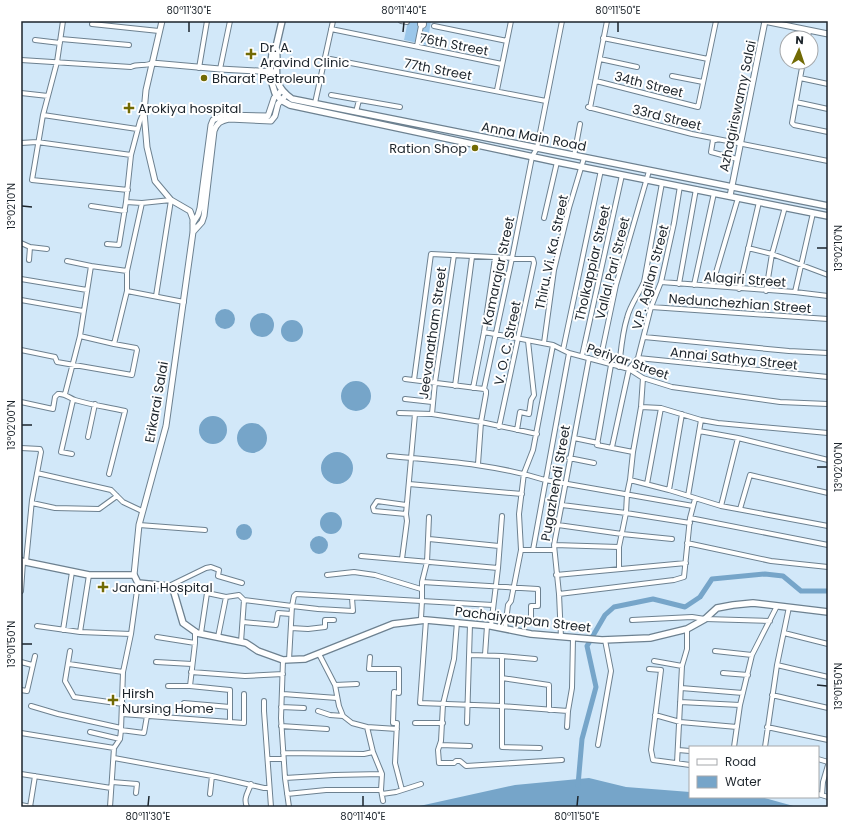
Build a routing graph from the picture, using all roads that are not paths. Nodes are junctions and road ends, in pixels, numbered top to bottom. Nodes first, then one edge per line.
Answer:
1 (63, 21) edge
2 (162, 21) edge
3 (207, 21) edge
4 (230, 21) edge
5 (282, 21) edge
6 (333, 21) edge
7 (402, 21) edge
8 (511, 21) edge
9 (562, 21) edge
10 (606, 21) edge
11 (716, 21) edge
12 (765, 21) edge
13 (407, 22) dead end
14 (92, 24) dead end
15 (421, 26) dead end
16 (434, 26) dead end
17 (331, 29) junction
18 (809, 30) edge
19 (159, 31) junction
20 (603, 38) junction
21 (35, 40) dead end
22 (60, 41) junction
23 (507, 41) junction
24 (129, 45) dead end
25 (417, 46) junction
26 (325, 58) junction
27 (600, 59) junction
28 (708, 59) junction
29 (21, 60) edge
30 (57, 62) junction
31 (152, 63) junction
32 (502, 64) junction
33 (637, 66) dead end
34 (200, 68) junction
35 (220, 69) junction
36 (802, 70) edge
37 (273, 72) junction
38 (672, 76) dead end
39 (800, 78) junction
40 (596, 81) junction
41 (703, 82) junction
42 (828, 84) edge
43 (497, 90) junction
44 (21, 92) edge
45 (284, 92) junction
46 (331, 95) dead end
47 (48, 96) junction
48 (278, 98) junction
49 (359, 100) junction
50 (546, 101) junction
51 (796, 102) junction
52 (315, 103) junction
53 (400, 107) dead end
54 (828, 109) edge
55 (144, 112) junction
56 (356, 112) junction
57 (43, 115) junction
58 (580, 124) dead end
59 (137, 130) junction
60 (828, 132) edge
61 (37, 142) junction
62 (21, 143) edge
63 (740, 144) junction
64 (537, 148) junction
65 (130, 155) junction
66 (574, 156) junction
67 (532, 157) junction
68 (584, 158) junction
69 (737, 159) junction
70 (828, 161) edge
71 (557, 162) junction
72 (582, 166) junction
73 (601, 170) junction
74 (649, 171) junction
75 (622, 175) junction
76 (646, 179) junction
77 (662, 183) junction
78 (680, 186) junction
79 (731, 187) junction
80 (128, 190) junction
81 (696, 190) junction
82 (714, 193) junction
83 (730, 196) junction
84 (738, 198) junction
85 (172, 200) junction
86 (126, 202) junction
87 (759, 202) junction
88 (142, 203) junction
89 (91, 206) dead end
90 (828, 206) edge
91 (784, 207) junction
92 (125, 211) junction
93 (813, 213) junction
94 (828, 216) edge
95 (544, 218) dead end
96 (193, 223) junction
97 (193, 232) junction
98 (21, 243) edge
99 (107, 244) dead end
100 (30, 247) junction
101 (748, 248) junction
102 (47, 249) dead end
103 (772, 254) junction
104 (454, 255) junction
105 (472, 257) junction
106 (495, 258) junction
107 (512, 258) junction
108 (29, 260) dead end
109 (67, 261) dead end
110 (801, 265) junction
111 (91, 266) junction
112 (127, 271) junction
113 (828, 275) edge
114 (21, 279) edge
115 (660, 282) junction
116 (679, 284) junction
117 (694, 285) junction
118 (712, 286) junction
119 (739, 289) junction
120 (87, 290) junction
121 (127, 290) junction
122 (766, 291) junction
123 (795, 292) junction
124 (156, 296) junction
125 (828, 296) edge
126 (21, 300) edge
127 (184, 302) junction
128 (651, 307) junction
129 (83, 311) junction
130 (828, 319) edge
131 (484, 332) junction
132 (495, 334) junction
133 (80, 336) junction
134 (644, 337) junction
135 (518, 339) junction
136 (528, 341) junction
137 (544, 343) junction
138 (114, 344) junction
139 (553, 345) junction
140 (21, 350) edge
141 (563, 350) junction
142 (569, 353) junction
143 (828, 353) edge
144 (582, 356) junction
145 (589, 358) junction
146 (638, 358) junction
147 (600, 361) junction
148 (72, 365) junction
149 (612, 365) junction
150 (619, 367) junction
151 (629, 369) junction
152 (828, 377) edge
153 (643, 378) junction
154 (405, 379) dead end
155 (414, 380) junction
156 (435, 382) junction
157 (455, 386) junction
158 (473, 388) junction
159 (484, 389) junction
160 (65, 394) junction
161 (405, 399) dead end
162 (73, 400) junction
163 (21, 402) edge
164 (432, 402) junction
165 (95, 404) junction
166 (828, 404) edge
167 (641, 407) junction
168 (660, 408) junction
169 (399, 413) dead end
170 (415, 414) junction
171 (432, 414) junction
172 (682, 414) junction
173 (702, 420) junction
174 (481, 422) junction
175 (499, 427) junction
176 (517, 430) junction
177 (700, 431) junction
178 (828, 433) edge
179 (537, 434) junction
180 (88, 437) dead end
181 (574, 438) junction
182 (738, 438) junction
183 (598, 443) junction
184 (612, 447) junction
185 (21, 448) edge
186 (633, 452) junction
187 (72, 454) dead end
188 (389, 456) dead end
189 (410, 458) junction
190 (569, 458) junction
191 (828, 460) edge
192 (594, 463) dead end
193 (478, 464) junction
194 (524, 473) junction
195 (37, 474) junction
196 (109, 474) dead end
197 (546, 480) junction
198 (630, 480) junction
199 (566, 482) junction
200 (408, 484) junction
201 (647, 484) junction
202 (669, 490) junction
203 (828, 493) edge
204 (522, 494) junction
205 (627, 494) junction
206 (117, 496) junction
207 (688, 496) junction
208 (695, 498) junction
209 (32, 503) junction
210 (406, 505) junction
211 (562, 505) junction
212 (693, 506) junction
213 (721, 506) junction
214 (740, 509) junction
215 (142, 511) junction
216 (626, 513) junction
217 (406, 514) junction
218 (502, 516) dead end
219 (429, 517) dead end
220 (690, 521) junction
221 (558, 524) junction
222 (139, 526) junction
223 (828, 526) edge
224 (204, 530) dead end
225 (622, 534) junction
226 (429, 539) junction
227 (672, 539) dead end
228 (687, 543) junction
229 (828, 545) edge
230 (499, 546) junction
231 (619, 547) junction
232 (554, 548) junction
233 (520, 550) junction
234 (532, 550) junction
235 (361, 556) dead end
236 (402, 559) junction
237 (23, 562) edge
238 (427, 562) junction
239 (686, 563) junction
240 (828, 567) edge
241 (498, 568) junction
242 (619, 569) junction
243 (72, 572) junction
244 (89, 574) junction
245 (134, 575) junction
246 (327, 575) dead end
247 (556, 575) junction
248 (138, 582) junction
249 (422, 582) junction
250 (242, 583) dead end
251 (169, 586) junction
252 (496, 588) junction
253 (421, 589) junction
254 (512, 589) junction
255 (21, 591) edge
256 (559, 594) junction
257 (226, 596) junction
258 (352, 598) junction
259 (244, 600) junction
260 (422, 601) junction
261 (493, 605) junction
262 (292, 606) junction
263 (777, 606) junction
264 (789, 607) junction
265 (828, 612) edge
266 (292, 614) junction
267 (705, 619) junction
268 (334, 620) dead end
269 (426, 620) junction
270 (632, 620) dead end
271 (770, 621) junction
272 (243, 622) junction
273 (457, 622) junction
274 (531, 623) dead end
275 (470, 624) junction
276 (38, 626) dead end
277 (489, 626) junction
278 (291, 628) junction
279 (505, 629) junction
280 (688, 629) junction
281 (63, 630) junction
282 (195, 631) junction
283 (80, 632) junction
284 (201, 633) junction
285 (784, 633) junction
286 (131, 634) junction
287 (158, 637) dead end
288 (218, 637) junction
289 (561, 637) junction
290 (575, 638) junction
291 (603, 640) junction
292 (242, 642) junction
293 (195, 643) junction
294 (828, 644) edge
295 (70, 650) dead end
296 (715, 651) dead end
297 (319, 654) junction
298 (470, 655) junction
299 (485, 655) junction
300 (752, 655) junction
301 (34, 656) dead end
302 (502, 656) junction
303 (370, 658) dead end
304 (535, 659) dead end
305 (286, 660) junction
306 (654, 660) dead end
307 (21, 662) edge
308 (156, 662) dead end
309 (68, 664) junction
310 (192, 664) junction
311 (32, 665) junction
312 (777, 665) junction
313 (682, 666) junction
314 (649, 669) dead end
315 (123, 672) junction
316 (191, 672) junction
317 (723, 673) dead end
318 (283, 674) junction
319 (748, 674) junction
320 (828, 677) edge
321 (502, 678) junction
322 (357, 684) dead end
323 (335, 685) junction
324 (168, 686) dead end
325 (190, 686) junction
326 (681, 688) junction
327 (21, 690) edge
328 (743, 693) junction
329 (244, 694) dead end
330 (283, 694) junction
331 (772, 695) junction
332 (337, 698) junction
333 (264, 701) dead end
334 (680, 702) junction
335 (184, 703) dead end
336 (123, 704) junction
337 (443, 704) junction
338 (740, 705) junction
339 (31, 706) dead end
340 (467, 706) junction
341 (501, 706) junction
342 (230, 707) junction
343 (281, 707) junction
344 (304, 708) dead end
345 (828, 708) edge
346 (549, 710) junction
347 (318, 711) dead end
348 (568, 711) junction
349 (122, 714) junction
350 (655, 715) junction
351 (147, 716) junction
352 (343, 716) junction
353 (230, 722) junction
354 (415, 722) dead end
355 (680, 722) junction
356 (443, 723) junction
357 (467, 723) dead end
358 (281, 726) junction
359 (367, 727) junction
360 (567, 727) dead end
361 (737, 727) junction
362 (768, 727) junction
363 (121, 729) junction
364 (326, 729) dead end
365 (397, 729) junction
366 (90, 732) dead end
367 (21, 733) edge
368 (120, 739) junction
369 (828, 740) edge
370 (440, 745) junction
371 (598, 745) dead end
372 (470, 746) dead end
373 (734, 746) edge
374 (765, 746) edge
375 (114, 748) junction
376 (540, 748) dead end
377 (678, 750) junction
378 (689, 751) edge
379 (373, 752) junction
380 (283, 753) junction
381 (114, 758) junction
382 (268, 759) junction
383 (283, 759) junction
384 (562, 760) dead end
385 (677, 763) junction
386 (689, 765) edge
387 (828, 765) edge
388 (21, 774) edge
389 (382, 774) junction
390 (827, 775) edge
391 (35, 776) junction
392 (212, 776) junction
393 (285, 778) junction
394 (819, 781) edge
395 (112, 782) junction
396 (823, 782) junction
397 (251, 784) junction
398 (421, 784) dead end
399 (112, 788) junction
400 (269, 788) junction
401 (402, 790) junction
402 (381, 792) junction
403 (136, 793) dead end
404 (210, 794) dead end
405 (287, 794) junction
406 (820, 794) edge
407 (828, 797) edge
408 (383, 801) dead end
409 (21, 805) edge
410 (31, 807) edge
411 (110, 807) edge
412 (247, 807) edge
413 (271, 807) edge
414 (289, 807) edge

1 - 22 street
2 - 19 street
3 - 34 street
4 - 35 street
5 - 37 main road
6 - 17 street
7 - 13 street
8 - 23 street
9 - 50 street, Kamarajar Street
10 - 20 street
11 - 28 street
12 - 18 street
12 - 63 street, Azhagiriswamy Salai
14 - 19 street
15 - 25 street
16 - 23 street
17 - 25 street, 76th Street
17 - 26 street
19 - 31 street
20 - 27 street
20 - 28 street
21 - 22 street
22 - 24 street
22 - 30 street
23 - 32 street
25 - 32 street, 76th Street
26 - 43 street, 77th Street
26 - 52 street
27 - 33 street
27 - 40 street
28 - 41 street
29 - 30 street
30 - 31 street
30 - 47 street
31 - 34 street
31 - 55 street
32 - 43 street
34 - 35 street
35 - 37 street
36 - 39 street
37 - 45 main road
37 - 48 main road
38 - 41 street
39 - 42 street
39 - 51 street
40 - 41 street, 34th Street
40 - 63 street, 33rd Street
43 - 50 street, 77th Street
44 - 47 street
45 - 48 street
45 - 52 main road, Anna Main Road
46 - 49 street
47 - 57 street
48 - 67 main road, Anna Main Road
48 - 96 street
48 - 97 street
49 - 53 street
49 - 56 street
50 - 64 street, Kamarajar Street
51 - 54 street
51 - 60 street
52 - 56 main road, Anna Main Road
55 - 59 street
55 - 85 street
56 - 64 main road, Anna Main Road
57 - 59 street
57 - 61 street
58 - 66 street
59 - 65 street
61 - 62 street
61 - 65 street
61 - 80 street
63 - 69 street, Azhagiriswamy Salai
63 - 69 street
63 - 70 street
64 - 66 main road, Anna Main Road
64 - 67 street, Kamarajar Street
65 - 80 street
66 - 68 main road, Anna Main Road
67 - 71 main road, Anna Main Road
67 - 107 street, Kamarajar Street
68 - 72 street, Thiru. Vi. Ka. Street
68 - 74 main road, Anna Main Road
69 - 79 street, Azhagiriswamy Salai
71 - 72 main road, Anna Main Road
71 - 95 street
72 - 73 main road, Anna Main Road
72 - 137 street, Thiru. Vi. Ka. Street
73 - 75 main road, Anna Main Road
73 - 141 street
74 - 76 street, Vallal Pari Street
74 - 79 main road, Anna Main Road
75 - 76 main road, Anna Main Road
75 - 144 street, Tholkappiar Street
76 - 77 main road, Anna Main Road
76 - 147 street, Vallal Pari Street
77 - 78 main road, Anna Main Road
77 - 150 street
78 - 81 main road, Anna Main Road
78 - 115 street, V.P. Agilan Street
79 - 83 street, Azhagiriswamy Salai
79 - 90 main road, Anna Main Road
80 - 86 street
81 - 82 main road, Anna Main Road
81 - 116 street
82 - 83 main road, Anna Main Road
82 - 117 street
83 - 84 main road, Anna Main Road
84 - 87 main road, Anna Main Road
84 - 118 street
85 - 88 street
85 - 96 street
85 - 124 street
86 - 88 street
86 - 92 street
87 - 91 main road, Anna Main Road
87 - 101 street
88 - 112 street
89 - 92 street
91 - 93 main road, Anna Main Road
91 - 103 street
92 - 99 street
93 - 94 main road, Anna Main Road
93 - 110 street
96 - 97 street, Erikarai Salai
97 - 127 street, Erikarai Salai
98 - 100 street
100 - 102 street
100 - 108 street
101 - 103 street
101 - 119 street
103 - 110 street
103 - 122 street
104 - 105 street
104 - 155 street
104 - 156 street, Jeevanatham Street
105 - 106 street
105 - 157 street
106 - 107 street
106 - 131 street
107 - 132 street, Kamarajar Street
107 - 135 street, V. O. C. Street
109 - 111 street
110 - 113 street
110 - 123 street
111 - 112 street
111 - 120 street
112 - 121 street
114 - 120 street
115 - 116 street, Alagiri Street
115 - 128 street, V.P. Agilan Street
116 - 117 street, Alagiri Street
117 - 118 street, Alagiri Street
118 - 119 street, Alagiri Street
119 - 122 street, Alagiri Street
120 - 129 street
121 - 124 street
121 - 138 street
122 - 123 street, Alagiri Street
123 - 125 street, Alagiri Street
124 - 127 street
126 - 129 street
127 - 215 street, Erikarai Salai
128 - 130 street, Nedunchezhian Street
128 - 134 street, V.P. Agilan Street
129 - 133 street
131 - 132 street, Periyar Street
131 - 158 street
132 - 135 street, Periyar Street
132 - 159 street, Kamarajar Street
133 - 138 street
133 - 148 street
134 - 143 street
134 - 146 street, V.P. Agilan Street
135 - 136 street, Periyar Street
135 - 175 street, V. O. C. Street
136 - 137 street, Periyar Street
136 - 176 street
137 - 139 street, Periyar Street
138 - 148 street
139 - 141 street, Periyar Street
139 - 179 street
140 - 148 street
141 - 142 street, Periyar Street
142 - 144 street, Periyar Street
142 - 197 street
144 - 145 street, Periyar Street
145 - 147 street, Periyar Street
145 - 181 street, Pugazhendi Street
146 - 151 street, V.P. Agilan Street
146 - 152 street, Annai Sathya Street
147 - 149 street, Periyar Street
148 - 160 street
149 - 150 street, Periyar Street
149 - 183 street
150 - 151 street, Periyar Street
151 - 153 street, Periyar Street
151 - 184 street
153 - 166 street, Periyar Street
153 - 167 street
154 - 155 street
155 - 156 street
156 - 157 street
156 - 164 street, Jeevanatham Street
157 - 158 street
158 - 159 street
159 - 174 street, Kamarajar Street
160 - 162 street
160 - 163 street
161 - 164 street
162 - 165 street
162 - 187 street
164 - 171 street, Jeevanatham Street
165 - 180 street
165 - 196 street
167 - 168 street
167 - 186 street
168 - 172 street
168 - 201 street
169 - 170 street
170 - 171 street
170 - 189 street
171 - 174 street
172 - 173 street
172 - 202 street
173 - 177 street
173 - 178 street
174 - 175 street
174 - 193 street, Kamarajar Street
175 - 176 street
176 - 179 street
177 - 182 street
177 - 207 street
179 - 194 street
181 - 183 street
181 - 190 street, Pugazhendi Street
182 - 191 street
182 - 213 street
183 - 184 street
184 - 186 street
185 - 195 street
186 - 198 street
188 - 189 street
189 - 193 street
189 - 200 street
190 - 192 street
190 - 199 street, Pugazhendi Street
193 - 194 street
194 - 197 street
194 - 204 street
195 - 206 street
195 - 209 street
197 - 199 street
197 - 234 street
198 - 201 street
198 - 205 street
199 - 205 street
199 - 211 street, Pugazhendi Street
200 - 204 street
200 - 210 street
201 - 202 street
202 - 207 street
203 - 214 street
204 - 233 street
205 - 212 street
205 - 216 street
206 - 209 street
206 - 215 street
207 - 208 street
208 - 212 street
208 - 213 street
209 - 237 street
210 - 217 street
210 - 217 street
211 - 216 street
211 - 221 street, Pugazhendi Street
212 - 220 street
213 - 214 street
214 - 223 street
215 - 222 street, Erikarai Salai
216 - 220 street
216 - 225 street
217 - 236 street
218 - 230 street
219 - 226 street
220 - 228 street
220 - 229 street
221 - 225 street
221 - 232 street, Pugazhendi Street
222 - 224 street
222 - 245 street, Erikarai Salai
225 - 227 street
225 - 231 street
226 - 230 street
226 - 238 street
228 - 239 street
228 - 240 street
230 - 241 street
231 - 232 street
231 - 242 street
232 - 234 street
232 - 247 street, Pugazhendi Street
233 - 234 street
233 - 254 street
235 - 236 street
236 - 238 street
237 - 243 main road
237 - 255 street
238 - 241 street
238 - 249 street
239 - 242 street
239 - 256 street
241 - 252 street
242 - 247 street
243 - 244 main road
243 - 281 street
244 - 245 main road
244 - 283 street
245 - 248 main road
246 - 253 street
247 - 256 street, Pugazhendi Street
248 - 251 main road
248 - 286 street
249 - 252 street
249 - 253 street
250 - 251 street
251 - 282 main road
252 - 254 street
252 - 261 street
253 - 260 street
254 - 274 street
254 - 279 street
256 - 289 street, Pugazhendi Street
257 - 259 street
257 - 284 street
257 - 288 street
258 - 260 street
258 - 262 street
258 - 262 street
259 - 262 street
259 - 272 street
260 - 261 street
260 - 269 street
261 - 277 street
262 - 266 street
263 - 264 main road, Pachaiyappan Street
263 - 267 main road, Pachaiyappan Street
263 - 271 street
264 - 265 main road, Pachaiyappan Street
264 - 285 street
266 - 272 street
266 - 278 street
267 - 270 street
267 - 271 street
267 - 280 main road, Pachaiyappan Street
268 - 278 street
269 - 273 main road, Pachaiyappan Street
269 - 297 main road, Pachaiyappan Street
269 - 337 street
271 - 300 street
272 - 292 street
273 - 275 main road, Pachaiyappan Street
273 - 337 street
275 - 277 main road, Pachaiyappan Street
275 - 298 street
276 - 281 street
277 - 279 main road, Pachaiyappan Street
277 - 299 street
278 - 305 street
279 - 289 main road, Pachaiyappan Street
280 - 291 main road, Pachaiyappan Street
280 - 313 street
281 - 283 street
282 - 284 main road, Pachaiyappan Street
282 - 293 street
283 - 286 street
284 - 288 main road, Pachaiyappan Street
285 - 294 street
285 - 312 street
286 - 315 street
287 - 293 street
288 - 292 main road, Pachaiyappan Street
289 - 290 main road, Pachaiyappan Street
290 - 291 main road, Pachaiyappan Street
290 - 348 street
291 - 371 street
292 - 305 main road, Pachaiyappan Street
293 - 310 street
295 - 309 street
296 - 300 street
297 - 305 main road, Pachaiyappan Street
297 - 323 street
298 - 299 street
298 - 340 street
299 - 302 street
300 - 319 street
301 - 311 street
302 - 304 street
302 - 321 street
303 - 365 street
305 - 318 street
306 - 313 street
307 - 311 street
308 - 310 street
309 - 315 street
309 - 336 street
310 - 316 street
311 - 327 street
312 - 320 street
312 - 331 street
313 - 326 street
314 - 350 street
315 - 336 street
316 - 318 street
316 - 325 street
317 - 319 street
318 - 330 street
319 - 328 street
321 - 341 street
321 - 346 street
322 - 323 street
323 - 332 street
324 - 325 street
325 - 342 street
326 - 328 street
326 - 334 street
328 - 338 street
329 - 353 street
330 - 332 street
330 - 343 street
331 - 345 street
331 - 362 street
332 - 352 street
333 - 382 street
334 - 338 street
334 - 355 street
335 - 342 street
336 - 349 street
337 - 340 street
337 - 356 street
338 - 361 street
339 - 363 street
340 - 341 street
340 - 357 street
341 - 346 street
341 - 376 street
342 - 353 street
343 - 344 street
343 - 358 street
346 - 348 street
347 - 352 street
348 - 360 street
349 - 351 street
349 - 363 street
350 - 355 street
350 - 385 street
351 - 353 street
351 - 363 street
352 - 359 street
354 - 356 street
355 - 361 street
355 - 377 street
356 - 370 street
358 - 364 street
358 - 380 street
359 - 365 street
359 - 379 street
361 - 373 street
362 - 369 street
362 - 374 street
363 - 368 street
365 - 401 street
366 - 368 street
367 - 375 street
368 - 375 street
370 - 372 street
370 - 384 street
375 - 381 street
377 - 378 street
377 - 385 street
379 - 380 street
379 - 389 street
380 - 383 street
381 - 392 street
381 - 395 street
382 - 383 street
382 - 400 street
383 - 393 street
385 - 386 street
387 - 390 street
388 - 391 street
389 - 393 street
389 - 402 street
390 - 396 street
391 - 399 street
391 - 410 street
392 - 397 street
392 - 404 street
393 - 405 street
394 - 396 street
395 - 399 street
395 - 403 street
396 - 406 street
397 - 400 street
397 - 412 street
398 - 401 street
399 - 411 street
400 - 413 street
401 - 402 street
402 - 405 street
402 - 408 street
405 - 414 street
406 - 407 street
409 - 410 street

